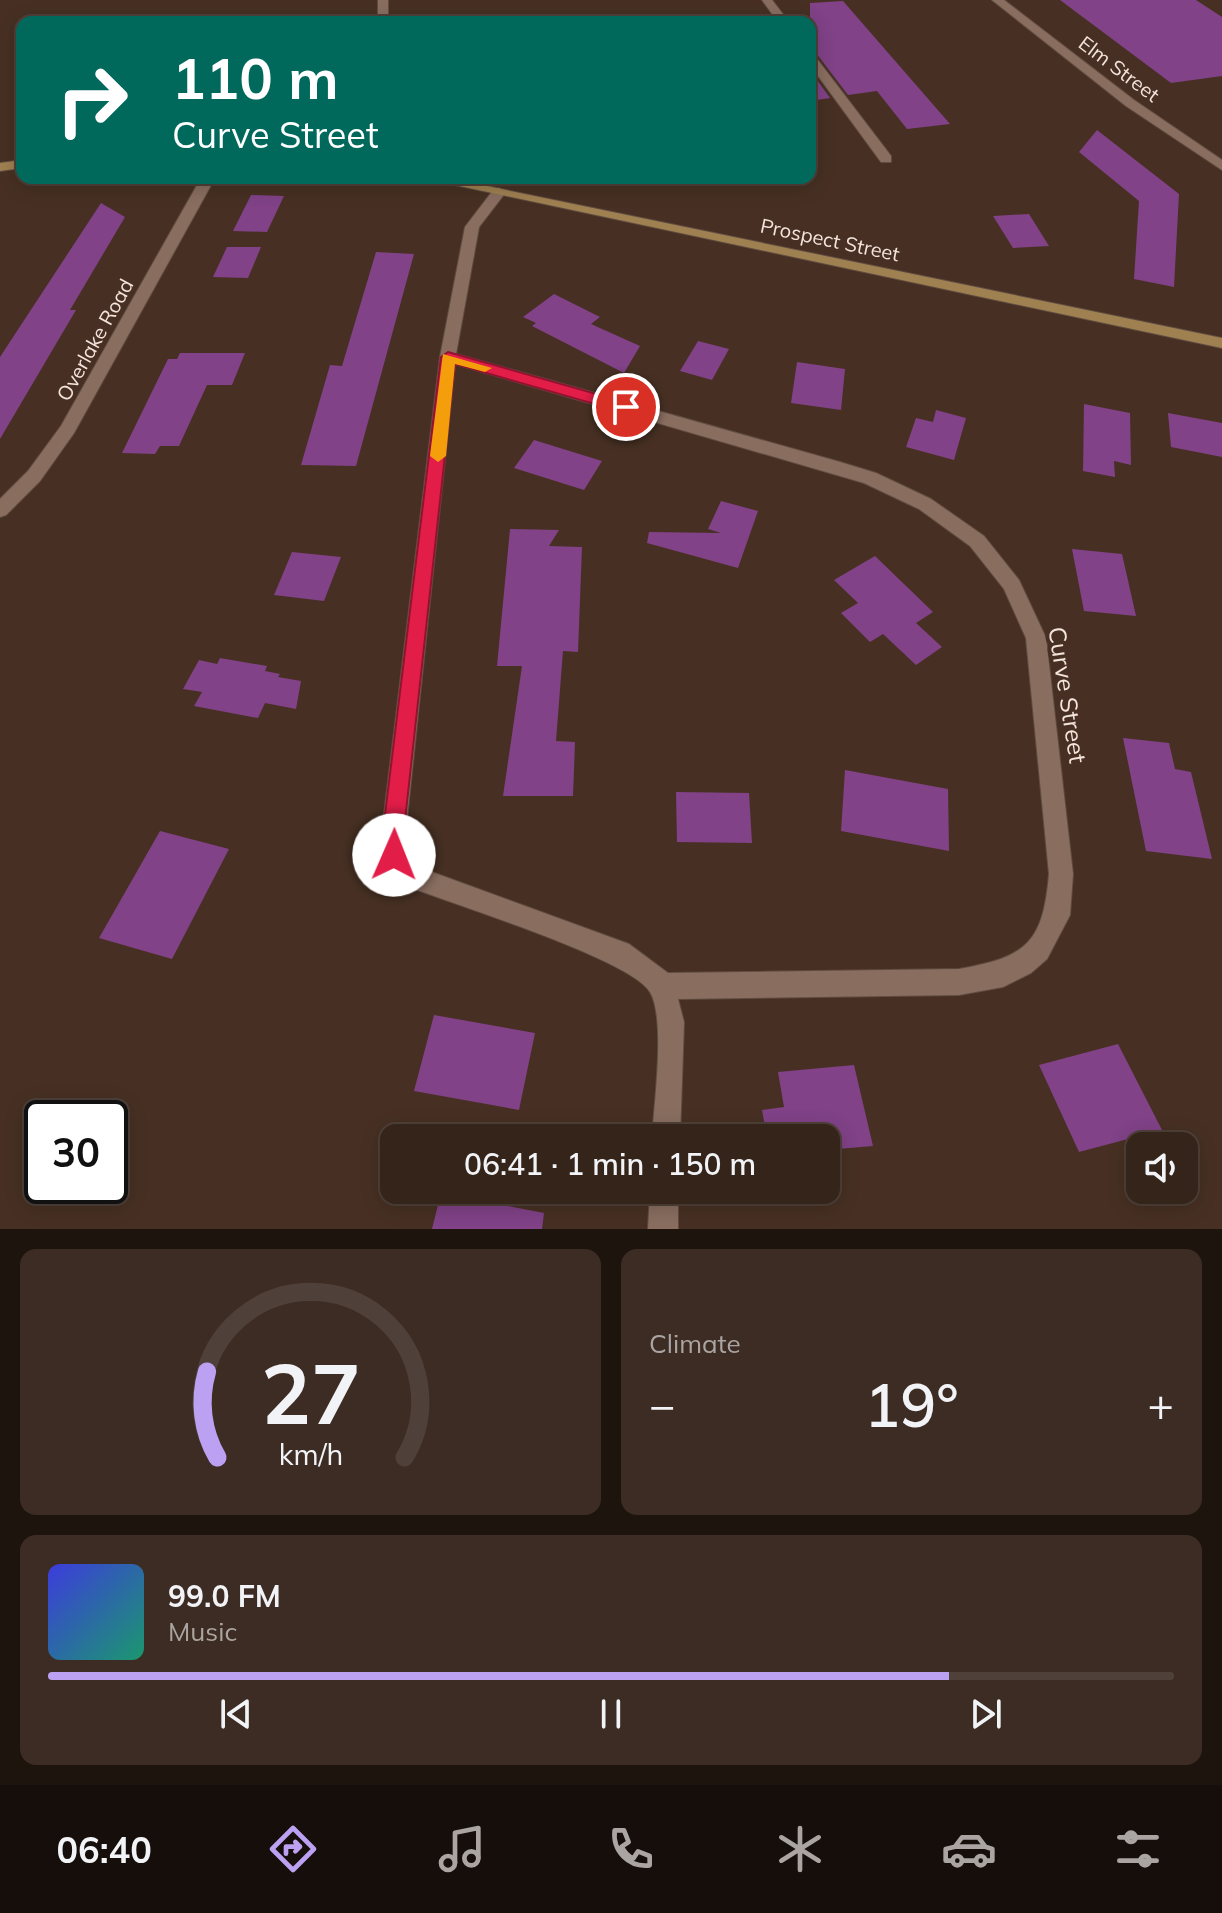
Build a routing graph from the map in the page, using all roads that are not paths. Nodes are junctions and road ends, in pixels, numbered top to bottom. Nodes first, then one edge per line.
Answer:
1 (767, 0) edge
2 (997, 0) edge
3 (779, 16) edge
4 (816, 65) edge
5 (886, 159) dead end
6 (1218, 165) edge
7 (205, 184) edge
8 (459, 184) edge
9 (499, 192) junction
10 (1222, 343) edge
11 (448, 357) junction
12 (0, 510) edge
13 (662, 986) junction
14 (667, 1124) edge
15 (664, 1204) edge
16 (663, 1229) edge

1 - 3 street
2 - 6 street, Elm Street
4 - 5 street
7 - 12 street, Overlake Road
8 - 9 main road, Prospect Street
9 - 10 main road, Prospect Street
9 - 11 street
11 - 13 street
11 - 13 street, Curve Street
13 - 14 street
15 - 16 street

